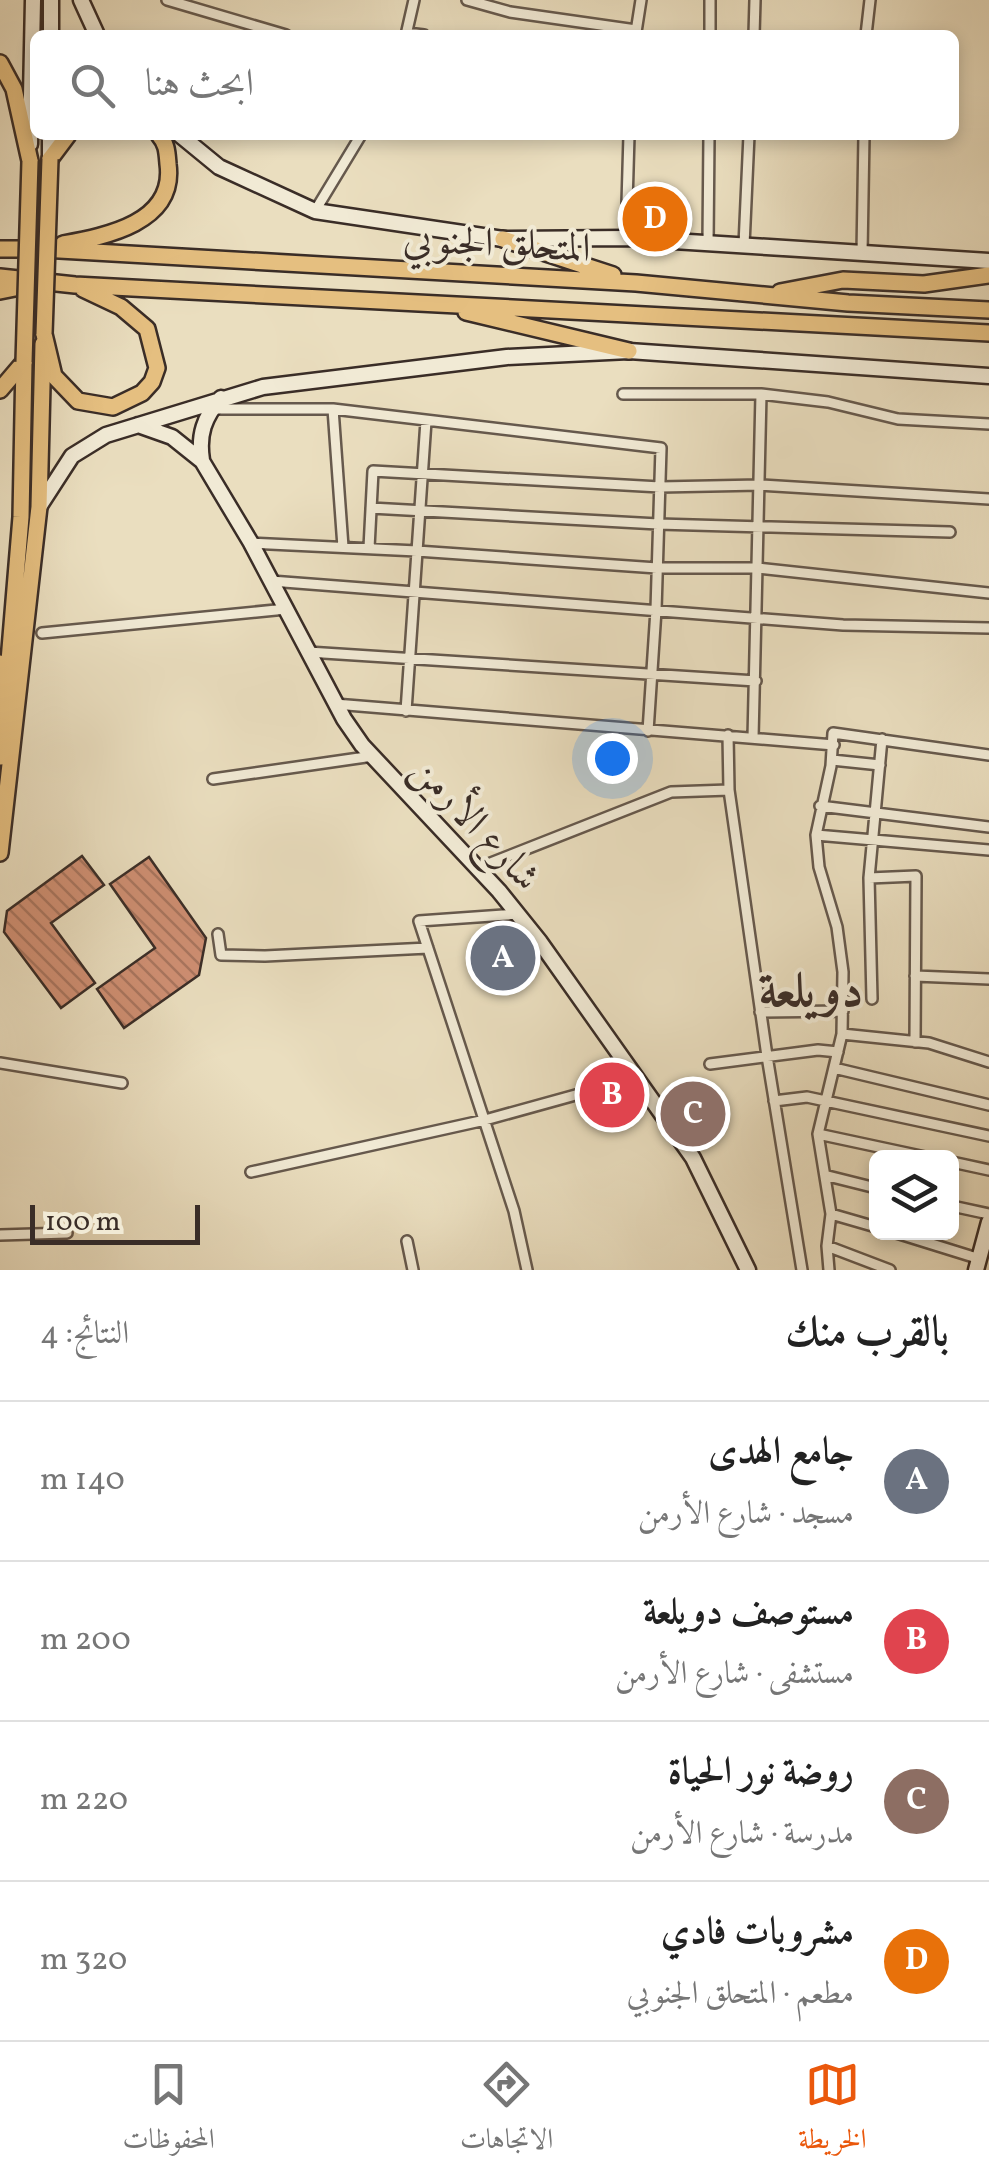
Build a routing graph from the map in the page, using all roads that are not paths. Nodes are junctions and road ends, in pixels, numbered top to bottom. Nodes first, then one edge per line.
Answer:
1 (34, 0) edge
2 (51, 0) edge
3 (81, 0) edge
4 (166, 0) edge
5 (414, 0) edge
6 (467, 0) edge
7 (641, 0) edge
8 (710, 0) edge
9 (755, 0) edge
10 (870, 0) edge
11 (33, 30) edge
12 (51, 30) edge
13 (95, 30) edge
14 (269, 30) edge
15 (407, 30) edge
16 (623, 30) edge
17 (636, 30) edge
18 (710, 30) edge
19 (754, 30) edge
20 (867, 30) edge
21 (0, 63) edge
22 (31, 140) edge
23 (50, 140) edge
24 (64, 140) edge
25 (163, 140) edge
26 (186, 140) edge
27 (358, 140) edge
28 (629, 140) edge
29 (709, 140) edge
30 (749, 140) edge
31 (864, 140) edge
32 (50, 159) junction
33 (30, 161) junction
34 (315, 211) junction
35 (626, 238) junction
36 (503, 239) junction
37 (708, 243) junction
38 (744, 245) junction
39 (2, 248) edge
40 (42, 248) junction
41 (862, 253) junction
42 (989, 260) edge
43 (989, 275) edge
44 (0, 277) edge
45 (46, 282) junction
46 (636, 283) junction
47 (75, 285) junction
48 (0, 291) edge
49 (761, 296) junction
50 (438, 303) junction
51 (989, 310) edge
52 (44, 334) junction
53 (989, 334) edge
54 (629, 351) junction
55 (24, 362) junction
56 (989, 376) edge
57 (0, 390) edge
58 (623, 394) dead end
59 (761, 394) junction
60 (216, 404) junction
61 (334, 409) junction
62 (426, 421) junction
63 (138, 424) junction
64 (989, 424) edge
65 (202, 461) junction
66 (423, 472) junction
67 (760, 485) junction
68 (660, 487) junction
69 (989, 499) edge
70 (38, 507) junction
71 (371, 508) junction
72 (420, 513) junction
73 (658, 524) junction
74 (759, 524) junction
75 (950, 532) dead end
76 (250, 543) junction
77 (342, 546) junction
78 (369, 548) junction
79 (417, 551) junction
80 (657, 568) junction
81 (758, 568) junction
82 (271, 581) junction
83 (414, 590) junction
84 (989, 592) edge
85 (286, 609) junction
86 (656, 610) junction
87 (758, 617) junction
88 (989, 628) edge
89 (42, 633) dead end
90 (308, 652) junction
91 (410, 656) junction
92 (0, 663) edge
93 (652, 672) junction
94 (756, 680) junction
95 (335, 704) junction
96 (406, 711) junction
97 (2, 712) edge
98 (648, 731) junction
99 (728, 736) junction
100 (754, 738) junction
101 (882, 739) junction
102 (834, 745) junction
103 (989, 755) edge
104 (373, 756) junction
105 (832, 760) junction
106 (0, 765) edge
107 (880, 765) junction
108 (214, 780) dead end
109 (730, 790) junction
110 (820, 806) junction
111 (875, 814) junction
112 (989, 827) edge
113 (816, 834) junction
114 (872, 838) junction
115 (989, 850) edge
116 (0, 853) edge
117 (478, 868) junction
118 (869, 878) junction
119 (519, 914) junction
120 (218, 934) dead end
121 (428, 948) junction
122 (916, 976) junction
123 (989, 979) edge
124 (872, 999) dead end
125 (843, 1010) junction
126 (760, 1012) junction
127 (842, 1034) junction
128 (914, 1042) junction
129 (838, 1052) junction
130 (767, 1056) junction
131 (989, 1062) edge
132 (0, 1063) edge
133 (710, 1064) dead end
134 (834, 1068) junction
135 (638, 1078) junction
136 (122, 1082) dead end
137 (826, 1100) junction
138 (774, 1102) junction
139 (989, 1105) edge
140 (485, 1120) junction
141 (818, 1134) junction
142 (989, 1136) edge
143 (893, 1150) edge
144 (959, 1164) edge
145 (989, 1170) edge
146 (251, 1172) dead end
147 (828, 1176) junction
148 (869, 1186) edge
149 (959, 1208) edge
150 (831, 1214) junction
151 (989, 1218) edge
152 (869, 1226) edge
153 (67, 1233) dead end
154 (0, 1234) edge
155 (914, 1240) edge
156 (408, 1241) dead end
157 (828, 1246) junction
158 (978, 1264) edge
159 (413, 1270) edge
160 (528, 1270) edge
161 (748, 1270) edge
162 (802, 1270) edge
163 (830, 1270) edge
164 (890, 1270) edge

1 - 11 main road
2 - 12 main road
3 - 13 main road
4 - 14 street
5 - 15 street
6 - 16 street
7 - 17 street
8 - 18 street
9 - 19 street
10 - 20 street
21 - 33 main road
22 - 33 main road
23 - 32 main road
24 - 32 main road
25 - 40 main road
26 - 34 main road
27 - 34 street
28 - 35 street
29 - 37 street
30 - 38 street
31 - 41 street
32 - 45 main road, bridge
33 - 55 main road, bridge
34 - 36 main road
35 - 36 main road
35 - 37 main road
36 - 46 main road
37 - 38 main road
38 - 41 main road
39 - 40 main road, المتحلق الجنوبي
40 - 46 main road, المتحلق الجنوبي
41 - 42 main road
43 - 49 main road
44 - 45 main road, المتحلق الجنوبي
45 - 47 main road, المتحلق الجنوبي
45 - 48 main road
45 - 52 main road, bridge
46 - 49 main road, المتحلق الجنوبي
47 - 50 main road, المتحلق الجنوبي
47 - 52 main road
49 - 51 main road, المتحلق الجنوبي
50 - 53 main road, المتحلق الجنوبي
50 - 54 main road
52 - 70 main road
54 - 56 main road
54 - 60 main road
55 - 57 main road
55 - 97 main road
58 - 59 street
59 - 64 street
59 - 67 street
60 - 61 street
60 - 63 main road
60 - 65 main road
61 - 62 street
61 - 77 street
62 - 66 street
62 - 68 street
63 - 65 main road, شارع الأرمن
63 - 70 main road
65 - 76 main road, شارع الأرمن
66 - 68 street
66 - 71 street
66 - 72 street
67 - 68 street
67 - 69 street
67 - 74 street
68 - 73 street
70 - 116 main road
71 - 72 street
71 - 78 street
72 - 73 street
72 - 79 street
73 - 74 street
73 - 80 street
74 - 75 street
74 - 81 street
76 - 77 street
76 - 82 main road, شارع الأرمن
77 - 78 street
78 - 79 street
79 - 80 street
79 - 83 street
80 - 81 street
80 - 86 street
81 - 84 street
81 - 87 street
82 - 83 street
82 - 85 main road, شارع الأرمن
83 - 86 street
83 - 91 street
85 - 89 street
85 - 90 main road, شارع الأرمن
86 - 87 street
86 - 93 street
87 - 88 street
87 - 94 street
90 - 91 street
90 - 95 main road, شارع الأرمن
91 - 93 street
91 - 96 street
92 - 97 main road
93 - 94 street
93 - 98 street
94 - 100 street
95 - 96 street
95 - 104 main road, شارع الأرمن
96 - 98 street
97 - 106 main road
98 - 99 street
99 - 100 street
99 - 109 street
100 - 102 street
101 - 102 street
101 - 103 street
101 - 107 street
102 - 105 street
104 - 108 street
104 - 117 main road, شارع الأرمن
105 - 107 street
105 - 110 street
107 - 111 street
109 - 117 street
109 - 126 street
110 - 111 street
110 - 113 street
111 - 112 street
111 - 114 street
113 - 114 street
113 - 125 street
114 - 115 street
114 - 118 street
117 - 119 main road, شارع الأرمن
118 - 122 street
118 - 124 street
119 - 121 street
119 - 135 main road, شارع الأرمن
120 - 121 street
121 - 140 street
122 - 123 street
122 - 128 street
125 - 126 street
125 - 127 street
126 - 130 street
127 - 128 street
127 - 129 street
128 - 131 street
129 - 130 street
129 - 134 street
130 - 133 street
130 - 138 street
132 - 136 street
134 - 137 street
134 - 139 street
135 - 140 street
135 - 161 main road, شارع الأرمن
137 - 138 street
137 - 141 street
137 - 142 street
138 - 162 street
140 - 146 street
140 - 160 street
141 - 143 street
141 - 147 street
144 - 145 street
147 - 148 street
147 - 150 street
149 - 151 street
150 - 152 street
150 - 157 street
151 - 158 main road
153 - 154 street
155 - 158 street
156 - 159 street
157 - 163 street
157 - 164 street

